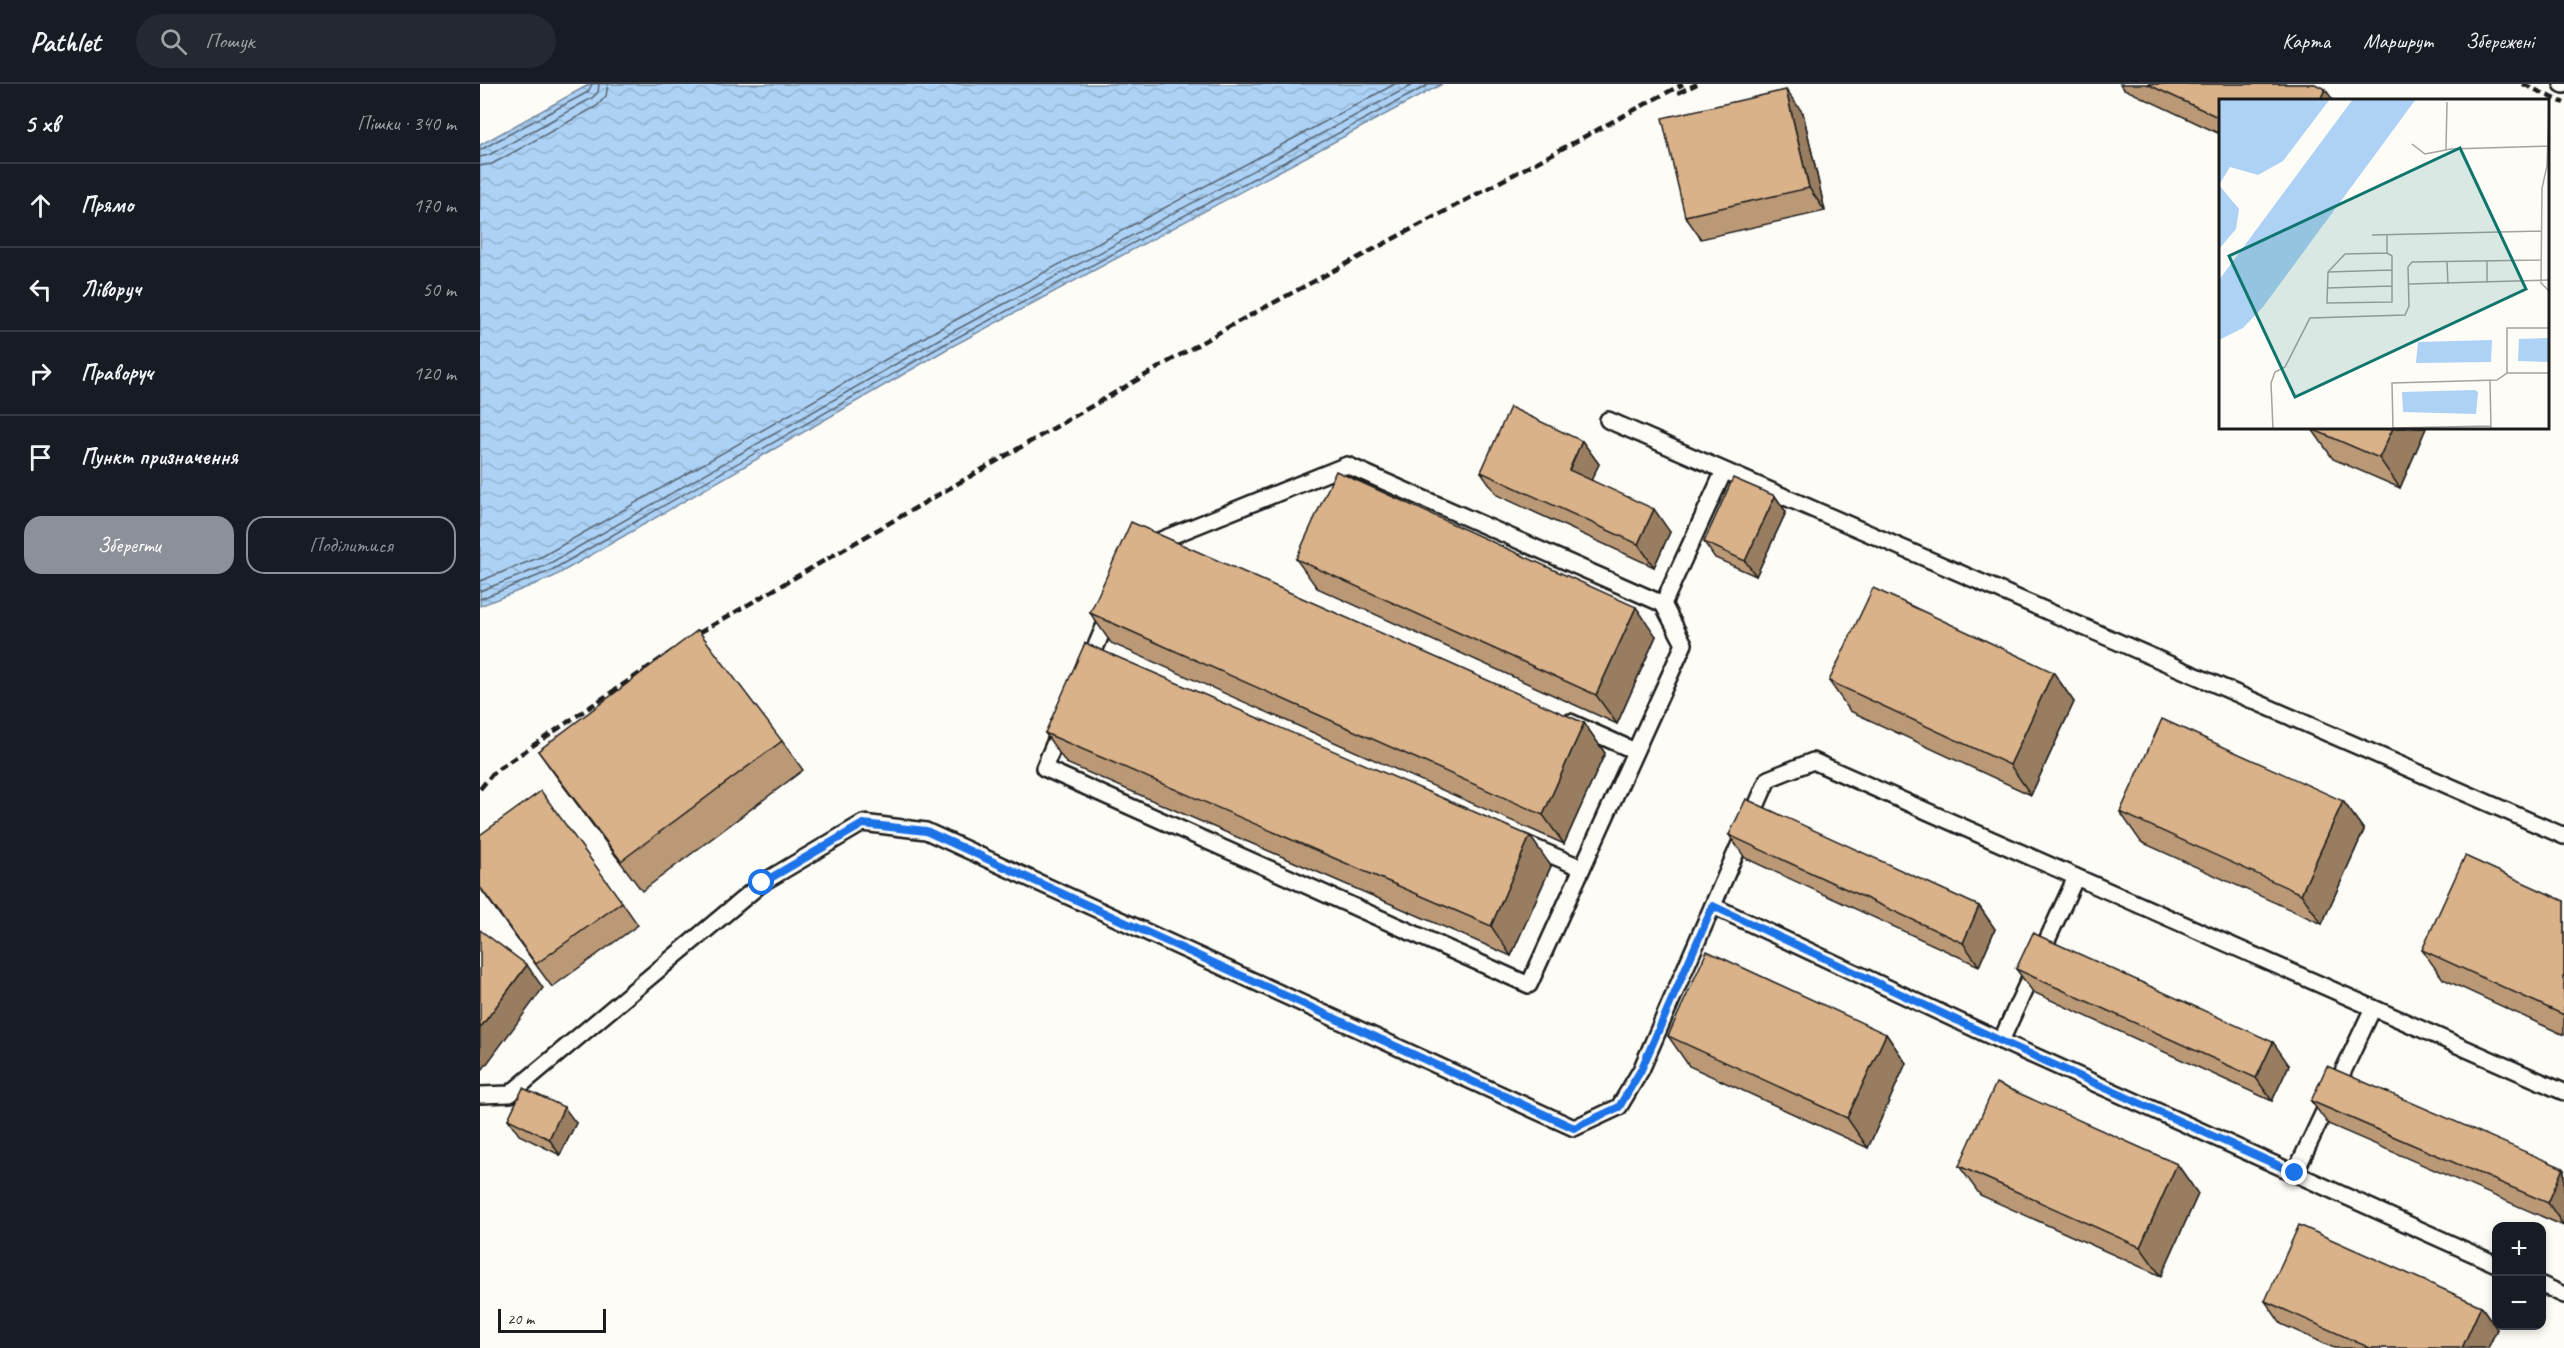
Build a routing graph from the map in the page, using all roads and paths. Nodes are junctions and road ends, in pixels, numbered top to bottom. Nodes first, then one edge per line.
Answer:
1 (1608, 420) dead end
2 (1724, 471) junction
3 (1156, 540) junction
4 (1177, 550) edge
5 (1137, 551) edge
6 (1114, 604) edge
7 (1663, 604) junction
8 (1082, 677) edge
9 (1070, 708) edge
10 (1559, 717) edge
11 (1635, 751) junction
12 (1506, 836) edge
13 (2564, 836) edge
14 (1582, 868) junction
15 (2076, 877) junction
16 (1713, 906) junction
17 (2373, 1008) junction
18 (2001, 1041) junction
19 (2564, 1092) edge
20 (480, 1095) edge
21 (2295, 1173) junction
22 (2492, 1262) edge
23 (2546, 1287) edge
24 (2564, 1295) edge

1 - 2 lane
2 - 7 lane
2 - 13 lane
3 - 4 lane
3 - 5 lane
3 - 7 lane
6 - 8 lane
7 - 11 lane
9 - 14 lane
10 - 11 lane
11 - 14 lane
12 - 14 lane
15 - 16 lane
15 - 17 lane
15 - 18 lane
16 - 18 lane
16 - 20 lane
17 - 19 lane
17 - 21 lane
18 - 21 lane
21 - 22 lane
23 - 24 lane

